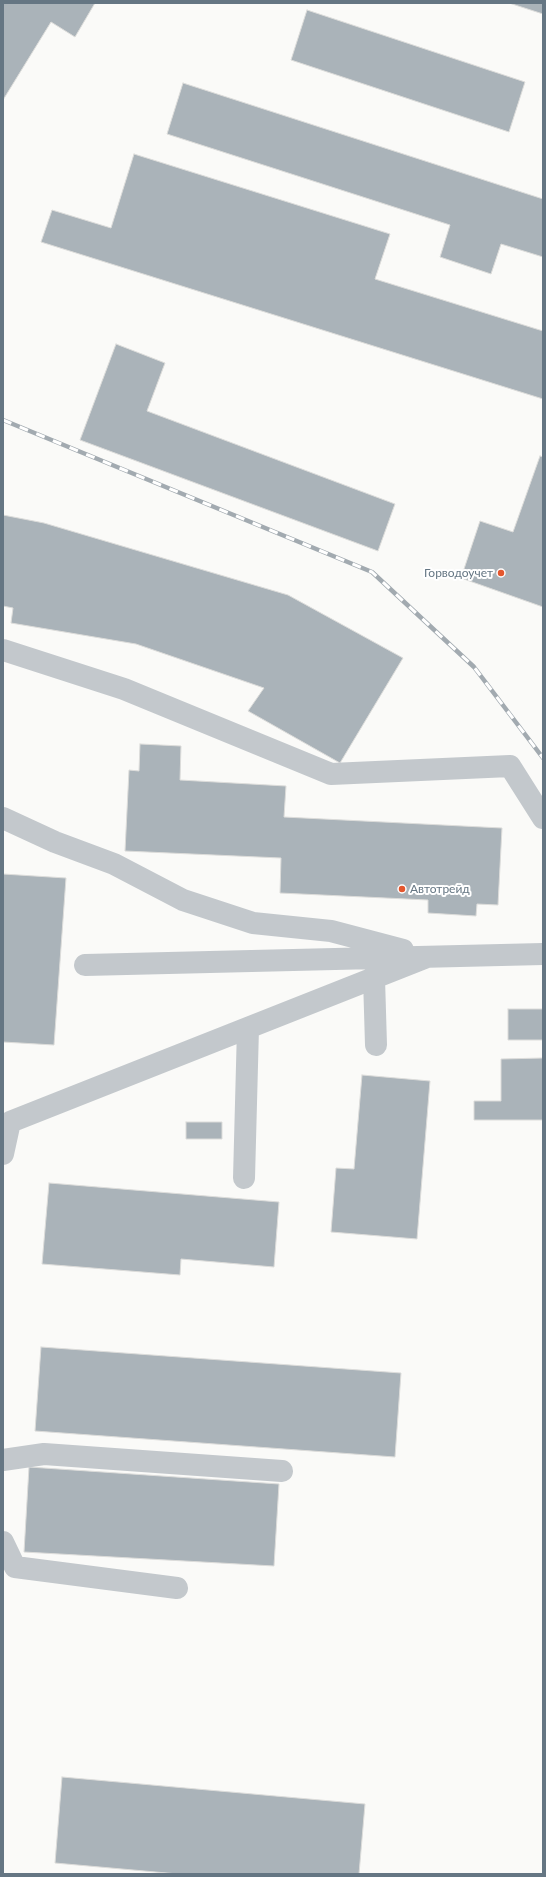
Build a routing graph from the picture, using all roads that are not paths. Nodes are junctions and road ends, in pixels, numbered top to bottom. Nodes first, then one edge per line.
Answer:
1 (3, 650) edge
2 (3, 818) edge
3 (543, 818) edge
4 (543, 954) edge
5 (427, 957) junction
6 (84, 965) dead end
7 (374, 978) junction
8 (248, 1028) junction
9 (376, 1044) dead end
10 (6, 1118) edge
11 (3, 1154) edge
12 (244, 1178) dead end
13 (3, 1460) edge
14 (282, 1471) dead end
15 (3, 1542) edge
16 (177, 1588) dead end

1 - 3 lane
2 - 5 lane
4 - 5 lane
5 - 6 lane
5 - 7 lane
7 - 8 lane
7 - 9 lane
8 - 10 lane
8 - 12 lane
10 - 11 lane
13 - 14 lane
15 - 16 lane

